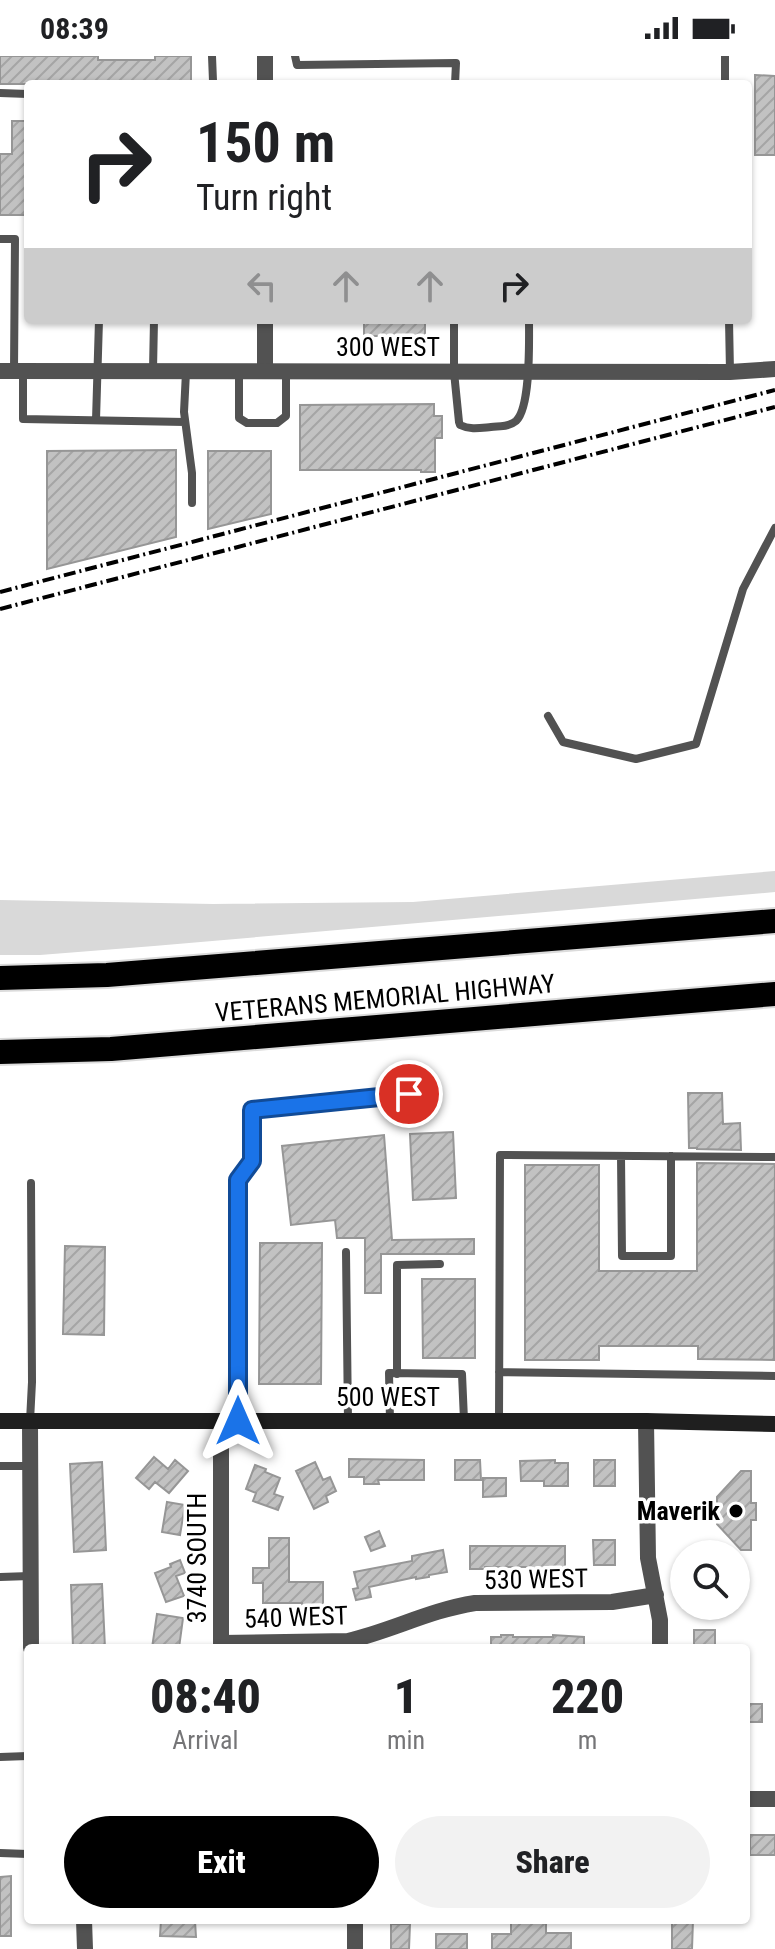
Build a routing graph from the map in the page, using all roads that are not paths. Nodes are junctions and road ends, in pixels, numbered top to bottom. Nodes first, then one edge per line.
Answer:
1 (212, 56) edge
2 (265, 56) edge
3 (295, 56) edge
4 (725, 56) edge
5 (361, 60) edge
6 (213, 80) edge
7 (265, 80) edge
8 (455, 80) edge
9 (725, 80) edge
10 (0, 93) edge
11 (24, 94) edge
12 (0, 239) edge
13 (99, 324) edge
14 (154, 324) edge
15 (265, 324) edge
16 (454, 324) edge
17 (529, 324) edge
18 (729, 324) edge
19 (775, 369) edge
20 (12, 371) edge
21 (98, 371) junction
22 (153, 371) junction
23 (186, 371) junction
24 (239, 371) junction
25 (265, 371) junction
26 (286, 371) junction
27 (454, 372) junction
28 (529, 372) junction
29 (730, 372) junction
30 (96, 420) junction
31 (185, 422) junction
32 (192, 503) dead end
33 (775, 528) edge
34 (548, 716) dead end
35 (775, 921) edge
36 (0, 978) edge
37 (775, 994) edge
38 (0, 1052) edge
39 (434, 1091) dead end
40 (621, 1156) junction
41 (671, 1156) junction
42 (775, 1157) edge
43 (31, 1183) dead end
44 (346, 1252) dead end
45 (440, 1264) dead end
46 (499, 1372) junction
47 (397, 1374) junction
48 (775, 1376) edge
49 (0, 1421) edge
50 (30, 1421) junction
51 (229, 1421) junction
52 (348, 1421) junction
53 (390, 1421) junction
54 (464, 1421) junction
55 (499, 1421) junction
56 (646, 1421) junction
57 (775, 1424) edge
58 (0, 1466) edge
59 (30, 1466) junction
60 (30, 1576) junction
61 (0, 1577) edge
62 (656, 1595) junction
63 (418, 1617) joint
64 (31, 1644) edge
65 (221, 1644) edge
66 (272, 1644) edge
67 (660, 1644) edge
68 (24, 1756) edge
69 (0, 1757) edge
70 (750, 1799) edge
71 (775, 1799) edge
72 (0, 1853) edge
73 (24, 1854) edge
74 (84, 1924) edge
75 (355, 1924) edge
76 (85, 1949) edge
77 (355, 1949) edge

1 - 6 lane
2 - 7 street
3 - 5 lane
4 - 9 lane
5 - 8 lane
10 - 11 lane
12 - 20 lane
13 - 21 lane
14 - 22 lane
15 - 25 street
16 - 27 lane
17 - 28 lane
18 - 29 lane
19 - 29 street, 300 WEST
20 - 21 street, 300 WEST
20 - 30 lane
21 - 22 street, 300 WEST
21 - 30 lane
22 - 23 street, 300 WEST
23 - 24 street, 300 WEST
23 - 31 lane
24 - 25 street, 300 WEST
24 - 26 lane
25 - 26 street, 300 WEST
26 - 27 street, 300 WEST
27 - 28 street, 300 WEST
27 - 28 lane
28 - 29 street, 300 WEST
30 - 31 lane
31 - 32 lane
33 - 34 lane
35 - 36 highway, VETERANS MEMORIAL HIGHWAY
37 - 38 highway, VETERANS MEMORIAL HIGHWAY
39 - 51 lane
40 - 41 lane
40 - 41 lane
40 - 46 lane
41 - 42 lane
43 - 50 lane
44 - 52 lane
45 - 47 lane
46 - 48 lane
46 - 55 lane
47 - 53 lane
47 - 54 lane
49 - 50 main road, 500 WEST
50 - 51 main road, 500 WEST
50 - 59 street
51 - 52 main road, 500 WEST
51 - 65 street, 3740 SOUTH
52 - 53 main road, 500 WEST
53 - 54 main road, 500 WEST
54 - 55 main road, 500 WEST
55 - 56 main road, 500 WEST
56 - 57 main road, 500 WEST
56 - 62 street
58 - 59 lane
59 - 60 street
60 - 61 lane
60 - 64 street
62 - 63 street, 530 WEST
62 - 67 street
63 - 66 street, 540 WEST
68 - 69 lane
70 - 71 street
72 - 73 lane
74 - 76 street
75 - 77 street

